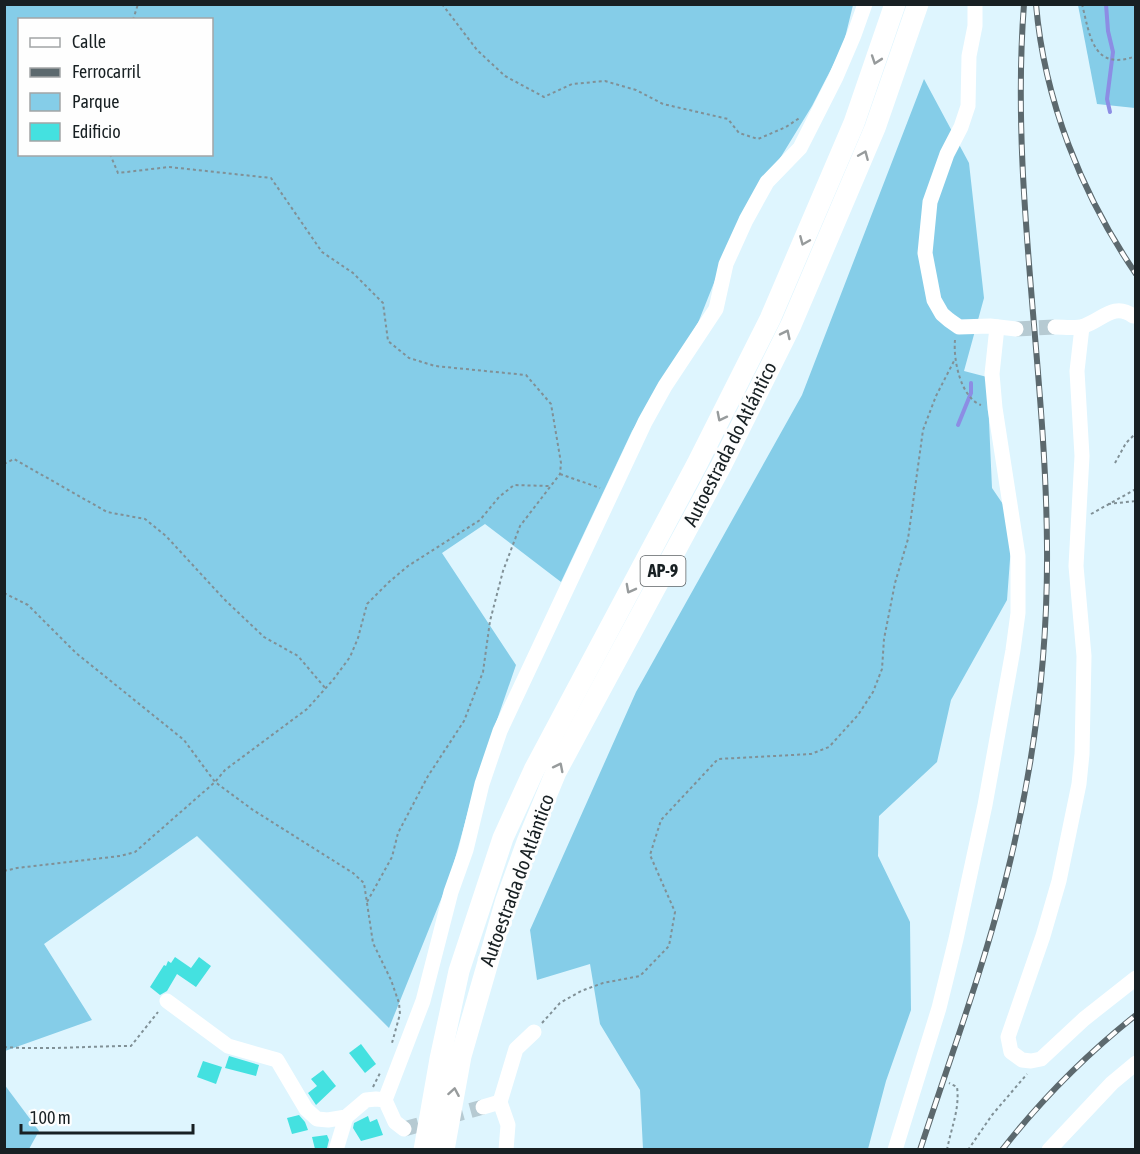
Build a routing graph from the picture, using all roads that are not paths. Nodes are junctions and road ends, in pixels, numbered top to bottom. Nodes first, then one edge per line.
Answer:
1 (865, 4) edge
2 (895, 4) edge
3 (918, 4) edge
4 (975, 4) edge
5 (1133, 316) dead end
6 (993, 326) junction
7 (1055, 327) tunnel mouth
8 (1082, 327) junction
9 (1016, 329) tunnel mouth
10 (1136, 978) edge
11 (166, 1001) road end
12 (534, 1032) road end
13 (1136, 1063) edge
14 (385, 1100) junction
15 (500, 1102) junction
16 (483, 1107) tunnel mouth
17 (346, 1117) junction
18 (404, 1129) dead end
19 (1052, 1148) edge
20 (336, 1149) edge
21 (424, 1149) edge
22 (444, 1149) edge
23 (506, 1149) edge
24 (895, 1149) edge

1 - 14 street
2 -> 21 highway, Autoestrada do Atlántico / AP-9
22 -> 3 highway, Autoestrada do Atlántico / AP-9
4 - 6 street
5 - 8 street
6 - 9 street
6 - 24 street
7 - 8 street
8 - 10 street
11 - 17 street
12 - 15 street
13 - 19 street
14 - 17 street
14 - 18 street
15 - 16 street
15 - 23 street
17 - 20 street

